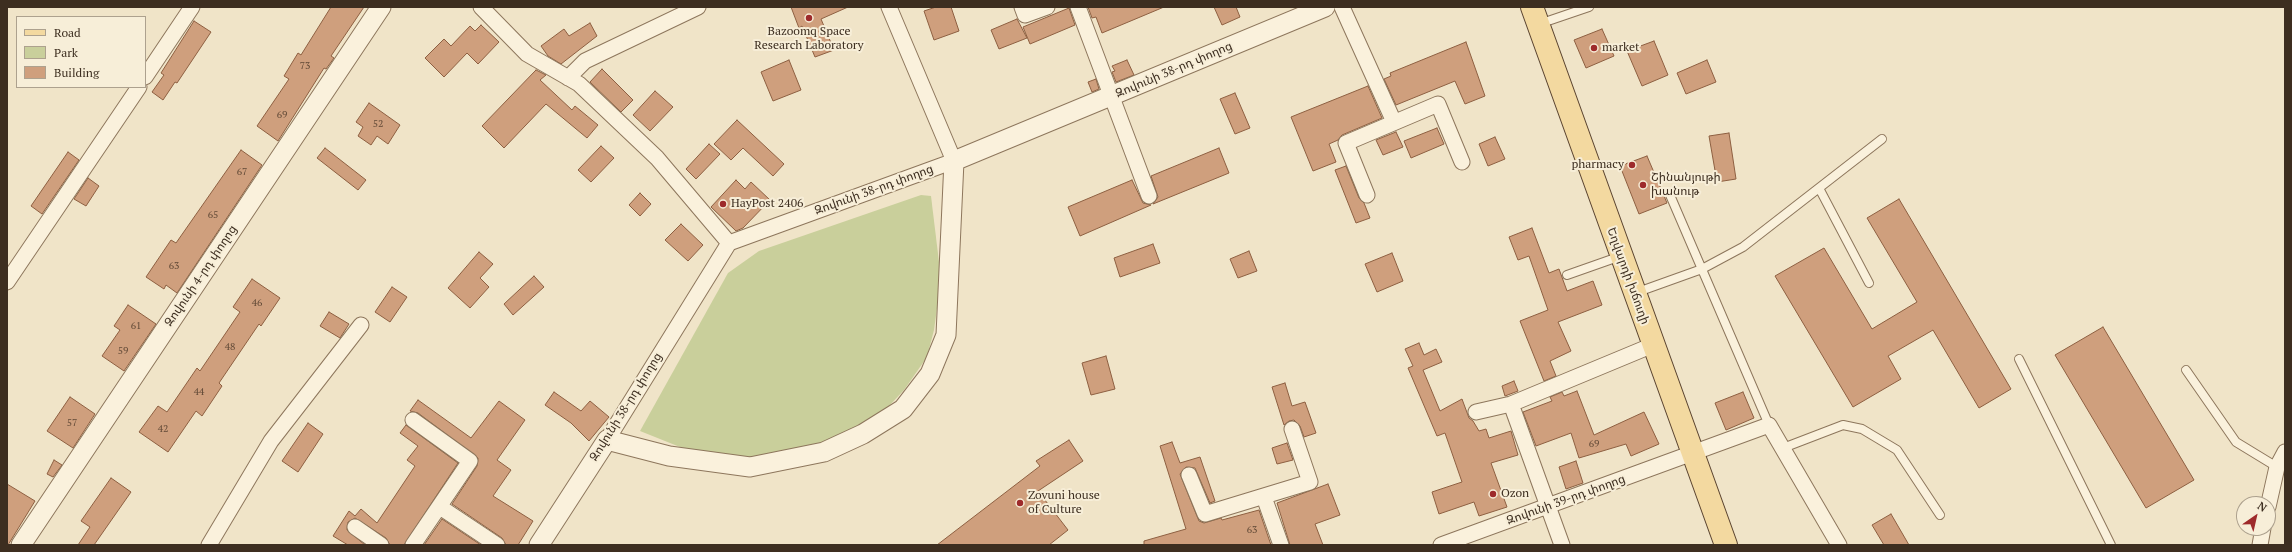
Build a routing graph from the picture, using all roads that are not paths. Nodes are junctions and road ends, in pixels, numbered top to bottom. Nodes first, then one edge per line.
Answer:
1 (192, 7) edge
2 (381, 7) edge
3 (481, 7) edge
4 (698, 7) edge
5 (889, 7) edge
6 (1022, 7) edge
7 (1047, 7) edge
8 (1078, 7) edge
9 (1325, 7) edge
10 (1342, 7) edge
11 (1589, 7) edge
12 (1535, 16) edge
13 (146, 76) edge
14 (568, 78) junction
15 (137, 88) edge
16 (1111, 96) junction
17 (1394, 122) junction
18 (1882, 139) dead end
19 (954, 161) junction
20 (1462, 162) dead end
21 (1819, 188) junction
22 (1367, 195) dead end
23 (1670, 195) dead end
24 (1149, 196) dead end
25 (729, 243) junction
26 (1621, 256) junction
27 (1702, 268) junction
28 (1567, 275) dead end
29 (7, 282) edge
30 (1869, 284) dead end
31 (1635, 293) junction
32 (361, 325) dead end
33 (1653, 345) junction
34 (2019, 359) dead end
35 (2186, 370) dead end
36 (1511, 404) junction
37 (1476, 412) dead end
38 (413, 420) dead end
39 (1769, 425) junction
40 (1292, 429) dead end
41 (607, 440) junction
42 (1782, 448) junction
43 (2285, 452) edge
44 (1692, 453) junction
45 (2277, 467) junction
46 (1189, 475) dead end
47 (2270, 496) edge
48 (1264, 497) junction
49 (440, 507) junction
50 (1548, 507) junction
51 (1940, 515) dead end
52 (355, 527) dead end
53 (21, 545) edge
54 (209, 545) edge
55 (381, 545) edge
56 (413, 545) edge
57 (497, 545) edge
58 (539, 545) edge
59 (1281, 545) edge
60 (1441, 545) edge
61 (1562, 545) edge
62 (1726, 545) edge
63 (1839, 545) edge
64 (2111, 545) edge

1 - 13 street
2 - 53 street, Զովունի 4-րդ փողոց
3 - 14 street
4 - 14 street
5 - 19 street
6 - 7 street
8 - 16 street
9 - 16 street, Զովունի 38-րդ փողոց
10 - 17 street
11 - 12 lane
12 - 26 main road, Եղվարդի խճուղի
14 - 25 street
15 - 29 street
16 - 19 street, Զովունի 38-րդ փողոց
16 - 24 street
17 - 20 street
17 - 22 street
18 - 21 lane
19 - 25 street, Զովունի 38-րդ փողոց
19 - 41 street
21 - 27 lane
21 - 30 lane
23 - 27 lane
25 - 41 street, Զովունի 38-րդ փողոց
26 - 28 lane
26 - 31 main road, Եղվարդի խճուղի
27 - 31 lane
27 - 39 lane
31 - 33 main road, Եղվարդի խճուղի
32 - 54 street
33 - 36 street
33 - 44 main road, Եղվարդի խճուղի
34 - 64 lane
35 - 45 lane
36 - 37 street
36 - 50 street
38 - 49 street
39 - 42 street
39 - 44 street, Զովունի 39-րդ փողոց
40 - 48 street
41 - 58 street, Զովունի 38-րդ փողոց
42 - 51 lane
42 - 63 street
43 - 45 street
44 - 50 street, Զովունի 39-րդ փողոց
44 - 62 main road, Եղվարդի խճուղի
45 - 47 street
46 - 48 street
48 - 59 street
49 - 56 street
49 - 57 street
50 - 60 street, Զովունի 39-րդ փողոց
50 - 61 street
52 - 55 street

